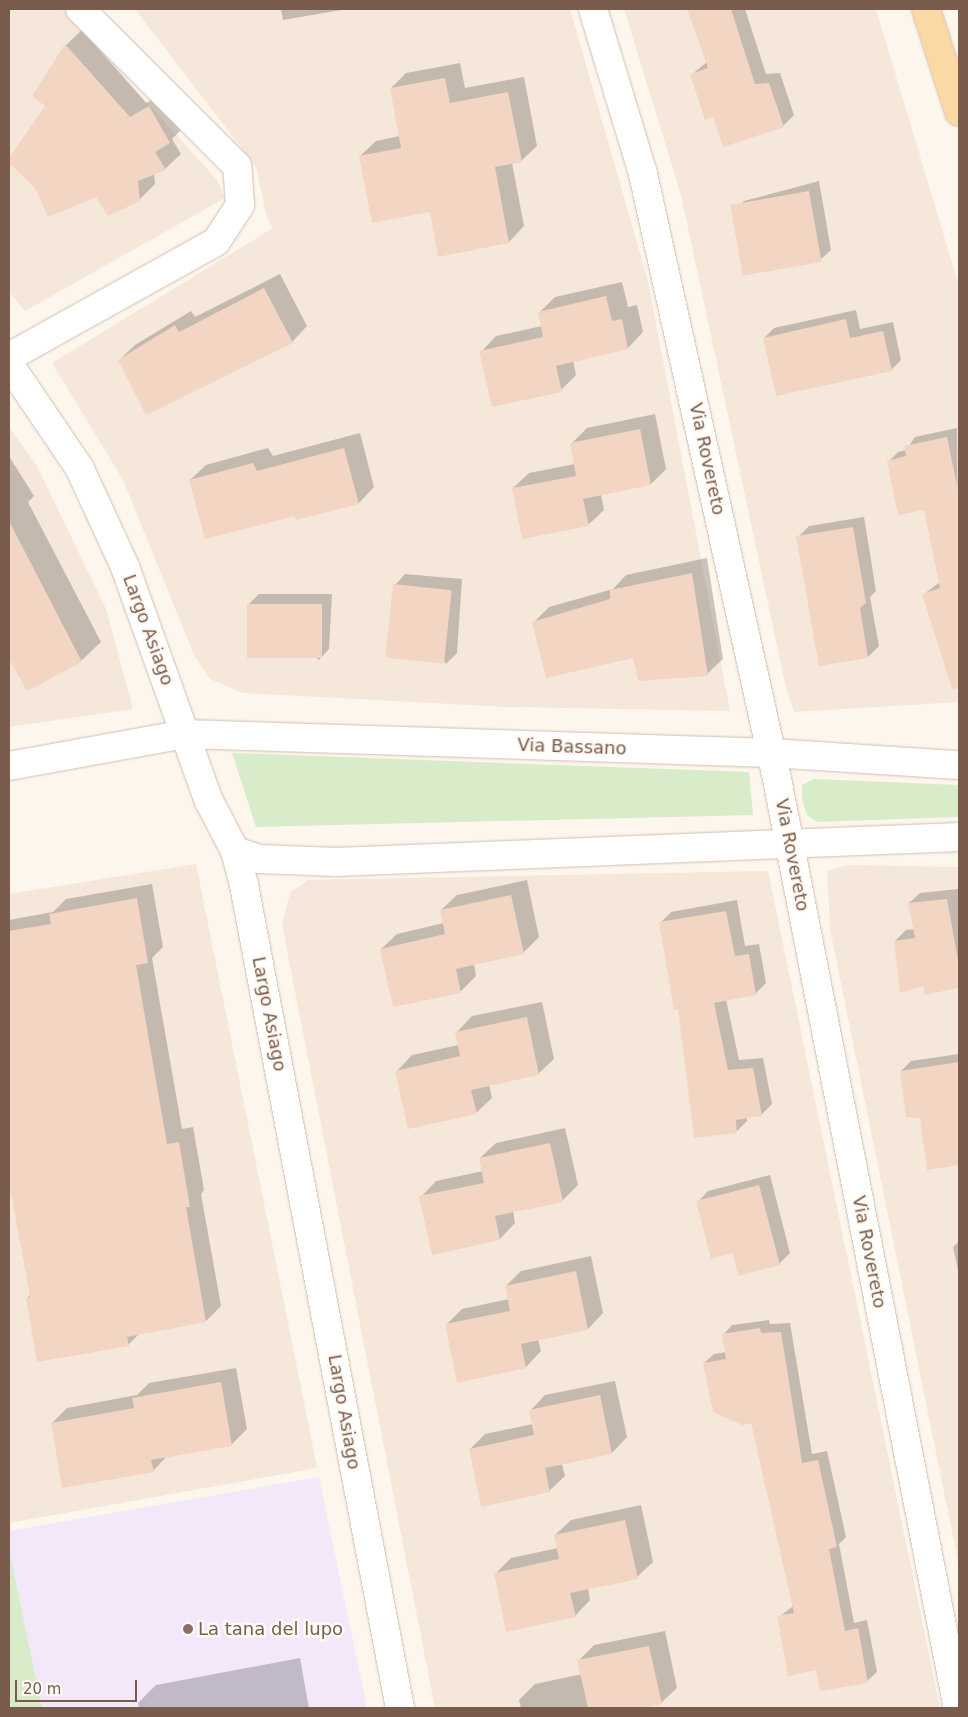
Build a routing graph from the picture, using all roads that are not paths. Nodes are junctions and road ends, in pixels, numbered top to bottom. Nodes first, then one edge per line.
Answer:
1 (80, 9) edge
2 (593, 9) edge
3 (926, 9) edge
4 (959, 112) edge
5 (9, 357) edge
6 (9, 364) edge
7 (185, 734) junction
8 (771, 753) junction
9 (959, 764) edge
10 (9, 766) edge
11 (959, 837) edge
12 (790, 843) junction
13 (235, 851) junction
14 (400, 1708) edge
15 (958, 1708) edge

1 - 5 street
2 - 8 street, Via Rovereto
3 - 4 main road
6 - 7 street, Largo Asiago
7 - 8 street, Via Bassano
7 - 10 street, Via Bassano
7 - 13 street, Largo Asiago
8 - 9 street, Via Bassano
8 - 12 street, Via Rovereto
11 - 12 street
12 - 13 street
12 - 15 street, Via Rovereto
13 - 14 street, Largo Asiago

